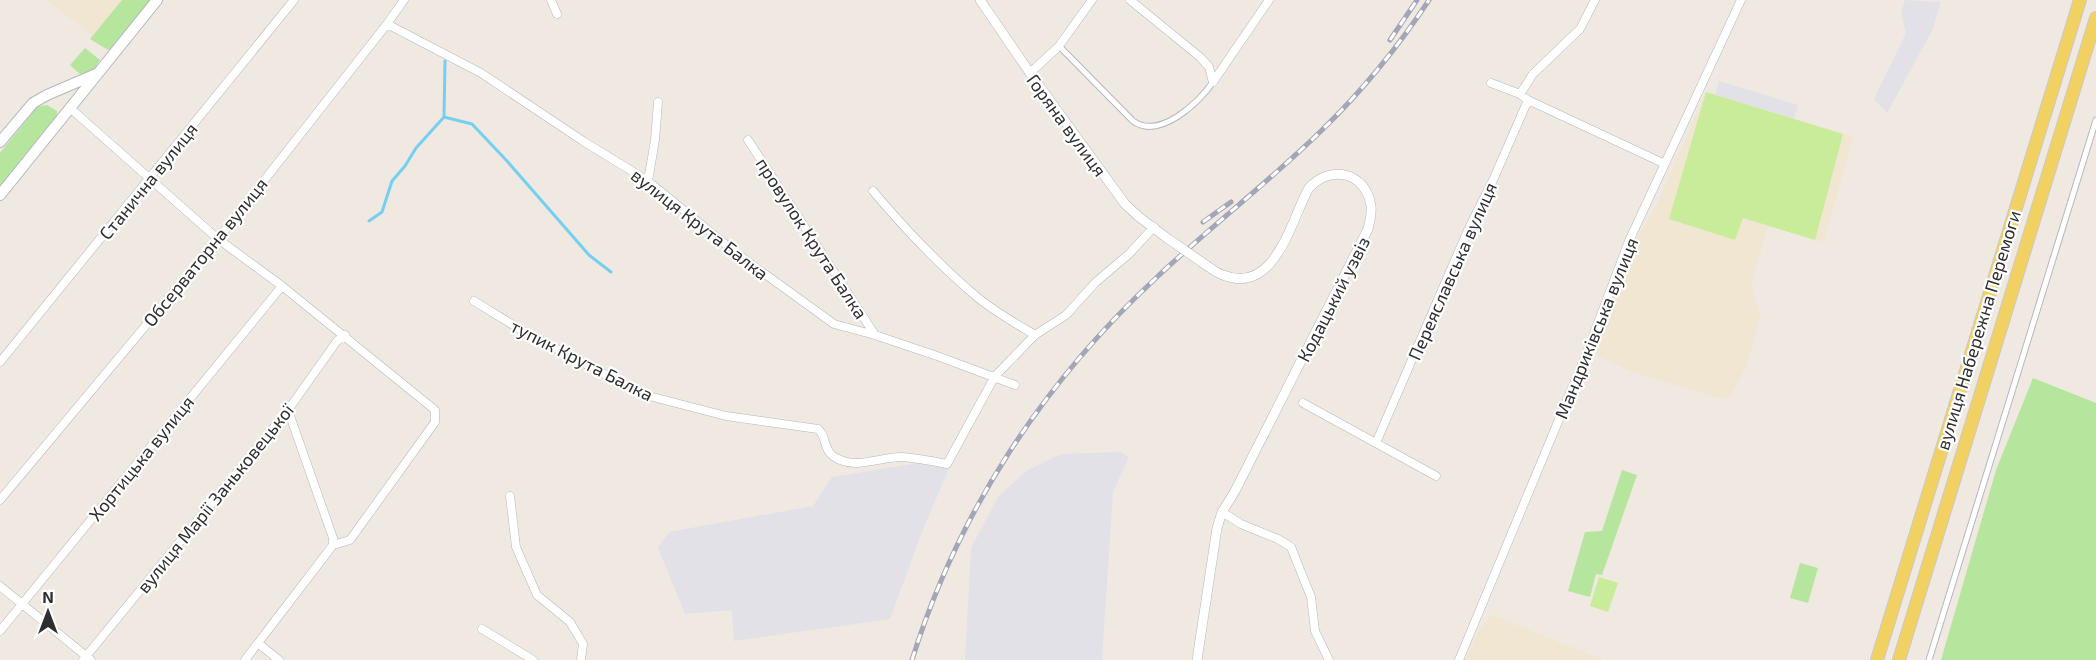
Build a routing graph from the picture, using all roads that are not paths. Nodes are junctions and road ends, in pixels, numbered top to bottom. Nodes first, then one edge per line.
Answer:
1 (157, 0) edge
2 (294, 0) edge
3 (404, 0) edge
4 (551, 0) edge
5 (980, 0) edge
6 (1092, 0) edge
7 (1130, 0) edge
8 (1269, 0) edge
9 (1595, 0) edge
10 (1741, 0) edge
11 (2080, 0) edge
12 (557, 14) dead end
13 (2096, 18) edge
14 (387, 24) junction
15 (1059, 46) junction
16 (1030, 73) junction
17 (96, 74) junction
18 (1213, 81) junction
19 (1491, 82) dead end
20 (1520, 94) junction
21 (1528, 100) junction
22 (658, 102) dead end
23 (70, 108) junction
24 (2096, 120) edge
25 (748, 140) dead end
26 (0, 142) edge
27 (1665, 164) junction
28 (150, 180) junction
29 (648, 180) junction
30 (873, 191) dead end
31 (0, 195) edge
32 (1154, 227) junction
33 (1167, 238) joint
34 (218, 239) junction
35 (2004, 246) junction
36 (2024, 252) junction
37 (282, 286) junction
38 (474, 301) dead end
39 (875, 335) junction
40 (1035, 335) junction
41 (345, 336) junction
42 (0, 362) edge
43 (995, 376) junction
44 (1015, 385) dead end
45 (1303, 403) dead end
46 (288, 410) junction
47 (1376, 443) junction
48 (1436, 476) dead end
49 (510, 496) dead end
50 (0, 500) edge
51 (1222, 512) junction
52 (333, 545) junction
53 (0, 586) edge
54 (22, 604) junction
55 (482, 629) dead end
56 (0, 631) edge
57 (259, 644) junction
58 (87, 659) edge
59 (245, 660) edge
60 (279, 660) edge
61 (533, 660) edge
62 (581, 660) edge
63 (1197, 660) edge
64 (1329, 660) edge
65 (1459, 660) edge
66 (1877, 660) edge
67 (1899, 660) edge
68 (1929, 660) edge

1 - 17 main road
2 - 28 street, Станична вулиця
3 - 14 street, Обсерваторна вулиця
4 - 12 street
5 - 16 street, Горяна вулиця
6 - 15 street
7 - 18 street
8 - 18 street
9 - 20 street
10 - 27 street, Мандриківська вулиця
11 - 35 main road, вулиця Набережна Перемоги
13 - 36 main road, вулиця Набережна Перемоги
14 - 29 street, вулиця Крута Балка
14 - 34 street, Обсерваторна вулиця
15 - 16 street
15 - 18 street
16 - 32 street, Горяна вулиця
17 - 23 main road
17 - 26 main road
19 - 20 street
20 - 21 street
21 - 27 street
21 - 47 street, Переяславська вулиця
22 - 29 street
23 - 28 street
23 - 31 main road
24 - 68 street
25 - 39 street, провулок Крута Балка
27 - 65 street, Мандриківська вулиця
28 - 34 street
28 - 42 street, Станична вулиця
29 - 39 street, вулиця Крута Балка
30 - 40 street
32 - 33 street, Горяна вулиця
32 - 40 street
33 - 51 street, Кодацький узвіз, bridge
34 - 37 street
34 - 50 street, Обсерваторна вулиця
35 - 36 main road
35 - 66 main road, вулиця Набережна Перемоги
36 - 67 main road, вулиця Набережна Перемоги
37 - 41 street
37 - 54 street, Хортицька вулиця
38 - 43 street, тупик Крута Балка
39 - 43 street, вулиця Крута Балка
40 - 43 street
41 - 46 street, вулиця Марії Заньковецької
41 - 52 street
43 - 44 street
45 - 47 street
46 - 52 street
46 - 58 street, вулиця Марії Заньковецької
47 - 48 street
49 - 62 street
51 - 63 street, Кодацький узвіз
51 - 64 street
52 - 57 street
53 - 54 street
54 - 56 street, Хортицька вулиця
54 - 58 street
55 - 61 street
57 - 59 street
57 - 60 street

